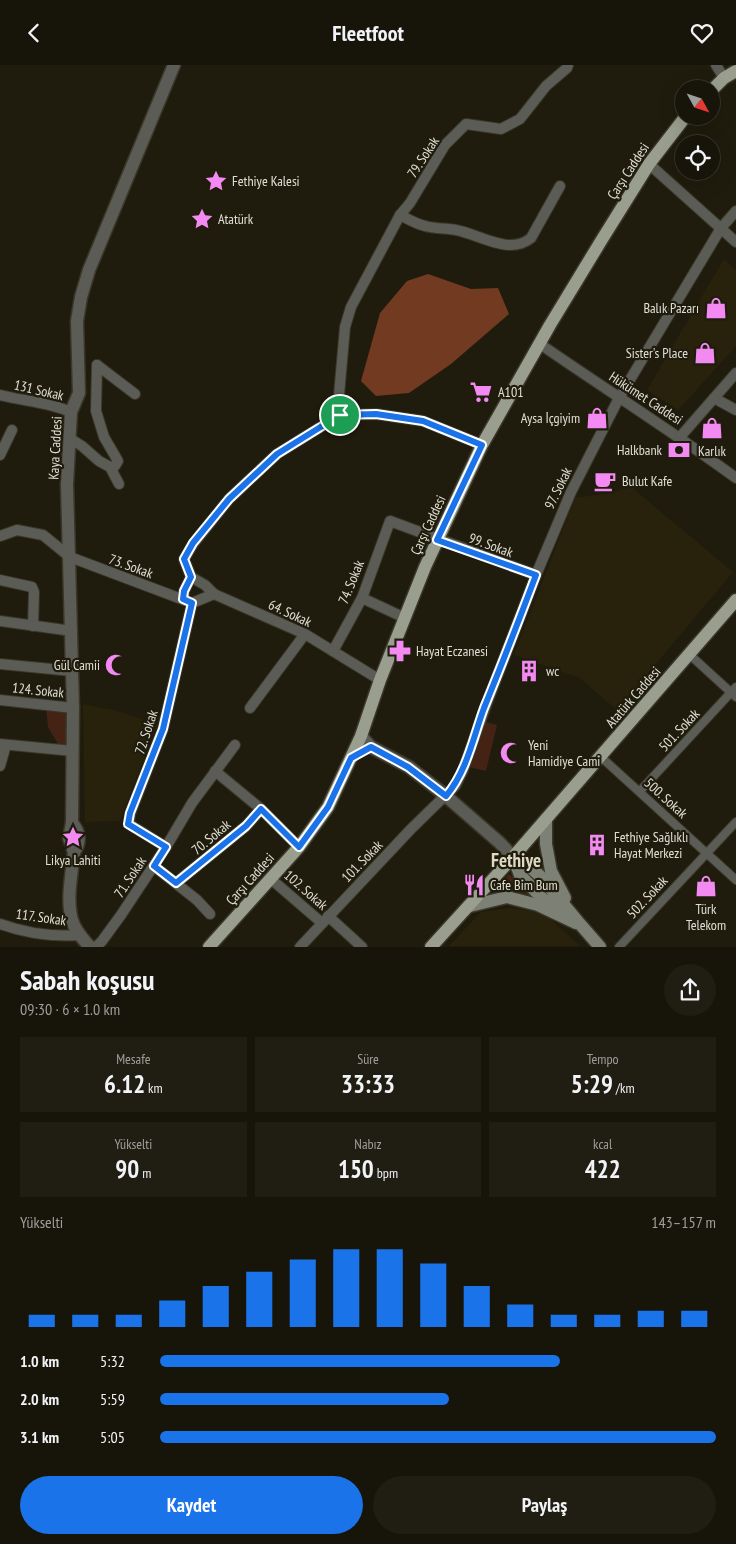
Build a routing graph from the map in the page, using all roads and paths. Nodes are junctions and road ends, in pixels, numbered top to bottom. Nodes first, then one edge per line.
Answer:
1 (174, 65) edge
2 (568, 65) edge
3 (716, 65) edge
4 (736, 71) edge
5 (724, 78) junction
6 (720, 82) edge
7 (679, 125) edge
8 (649, 164) junction
9 (560, 186) dead end
10 (736, 211) edge
11 (400, 215) junction
12 (721, 228) junction
13 (736, 242) edge
14 (540, 344) junction
15 (736, 373) edge
16 (135, 394) dead end
17 (0, 395) edge
18 (619, 398) junction
19 (714, 399) junction
20 (736, 409) edge
21 (71, 412) junction
22 (340, 415) junction
23 (12, 430) dead end
24 (70, 437) junction
25 (680, 437) junction
26 (482, 445) junction
27 (0, 455) edge
28 (110, 467) junction
29 (736, 478) edge
30 (119, 484) dead end
31 (390, 521) joint
32 (0, 537) edge
33 (437, 540) junction
34 (70, 557) junction
35 (536, 575) junction
36 (191, 577) junction
37 (0, 581) edge
38 (214, 594) junction
39 (362, 598) junction
40 (736, 600) edge
41 (188, 601) junction
42 (405, 618) junction
43 (0, 621) edge
44 (34, 625) junction
45 (72, 631) junction
46 (305, 634) junction
47 (333, 651) junction
48 (690, 655) junction
49 (0, 664) edge
50 (72, 671) junction
51 (380, 680) junction
52 (734, 692) edge
53 (0, 700) edge
54 (74, 708) junction
55 (250, 708) dead end
56 (361, 736) junction
57 (3, 744) edge
58 (235, 745) dead end
59 (371, 747) junction
60 (73, 751) junction
61 (601, 757) junction
62 (351, 758) junction
63 (0, 766) edge
64 (215, 771) junction
65 (640, 791) junction
66 (446, 796) junction
67 (261, 809) junction
68 (546, 819) junction
69 (736, 822) edge
70 (166, 847) junction
71 (299, 847) junction
72 (707, 852) junction
73 (513, 857) junction
74 (154, 866) junction
75 (271, 879) junction
76 (736, 880) edge
77 (176, 883) junction
78 (470, 906) junction
79 (210, 914) dead end
80 (325, 919) junction
81 (0, 924) edge
82 (580, 924) junction
83 (79, 935) junction
84 (90, 947) edge
85 (96, 947) edge
86 (208, 947) edge
87 (300, 947) edge
88 (362, 947) edge
89 (431, 947) edge
90 (600, 947) edge
91 (618, 947) edge

1 - 21 street, Kaya Caddesi
2 - 11 street, 79. Sokak
3 - 5 street
4 - 5 main road
5 - 6 main road
7 - 8 main road, Çarşı Caddesi
8 - 12 street
8 - 14 main road, Çarşı Caddesi
9 - 11 street
10 - 12 street, 97. Sokak
11 - 22 street, 79. Sokak
12 - 13 street
12 - 18 street, 97. Sokak
14 - 18 street, Hükümet Caddesi
14 - 26 main road, Çarşı Caddesi
15 - 19 street
16 - 28 street
17 - 21 street, 131 Sokak
18 - 25 street, Hükümet Caddesi
18 - 35 street, 97. Sokak
19 - 20 street
19 - 25 street
21 - 24 street, Kaya Caddesi
22 - 26 street
22 - 36 street
23 - 27 street
24 - 28 street
24 - 34 street, Kaya Caddesi
25 - 29 street, Hükümet Caddesi
26 - 33 main road, Çarşı Caddesi
28 - 30 street
31 - 33 street, 99. Sokak
31 - 39 street, 74. Sokak
32 - 34 street, 73. Sokak
33 - 35 street, 99. Sokak
33 - 42 main road, Çarşı Caddesi
34 - 41 street, 73. Sokak
34 - 45 street, Kaya Caddesi
35 - 66 street, 97. Sokak
36 - 38 street, 64. Sokak
36 - 41 street, 72. Sokak
37 - 44 street
38 - 41 street
38 - 46 street, 64. Sokak
39 - 42 street
39 - 47 street, 74. Sokak
40 - 48 main road, Atatürk Caddesi
41 - 70 street, 72. Sokak
42 - 51 main road, Çarşı Caddesi
43 - 44 street
44 - 45 street
45 - 50 street, Kaya Caddesi
46 - 47 street, 64. Sokak
46 - 55 street
47 - 51 street, 64. Sokak
48 - 52 street
48 - 61 main road, Atatürk Caddesi
49 - 50 street
50 - 54 street, Kaya Caddesi
51 - 56 main road, Çarşı Caddesi
52 - 65 street, 501. Sokak
53 - 54 street, 124. Sokak
54 - 60 street, Kaya Caddesi
56 - 59 street
56 - 62 main road, Çarşı Caddesi
57 - 60 street
57 - 63 street
58 - 64 street, 71. Sokak
59 - 62 street
59 - 66 street
60 - 83 street, Kaya Caddesi
61 - 65 street, 500. Sokak
61 - 68 main road, Atatürk Caddesi
62 - 71 main road, Çarşı Caddesi
64 - 67 street
64 - 70 street, 71. Sokak
65 - 72 street, 500. Sokak
66 - 73 street
66 - 80 street, 101. Sokak
67 - 71 street
67 - 77 street, 70. Sokak
68 - 73 main road, Atatürk Caddesi
68 - 82 main road
69 - 72 street, 502. Sokak
70 - 74 street, 71. Sokak
71 - 75 main road, Çarşı Caddesi
72 - 76 street, 500. Sokak
72 - 91 street, 502. Sokak
73 - 78 main road, Atatürk Caddesi
73 - 82 main road
74 - 77 street
74 - 85 street, 71. Sokak
75 - 80 street, 102. Sokak
75 - 86 main road, Çarşı Caddesi
77 - 79 street
78 - 82 main road
78 - 89 main road, Atatürk Caddesi
80 - 87 street, 101. Sokak
80 - 88 street, 102. Sokak
81 - 83 street, 117. Sokak
82 - 90 main road
83 - 84 street, Kaya Caddesi

